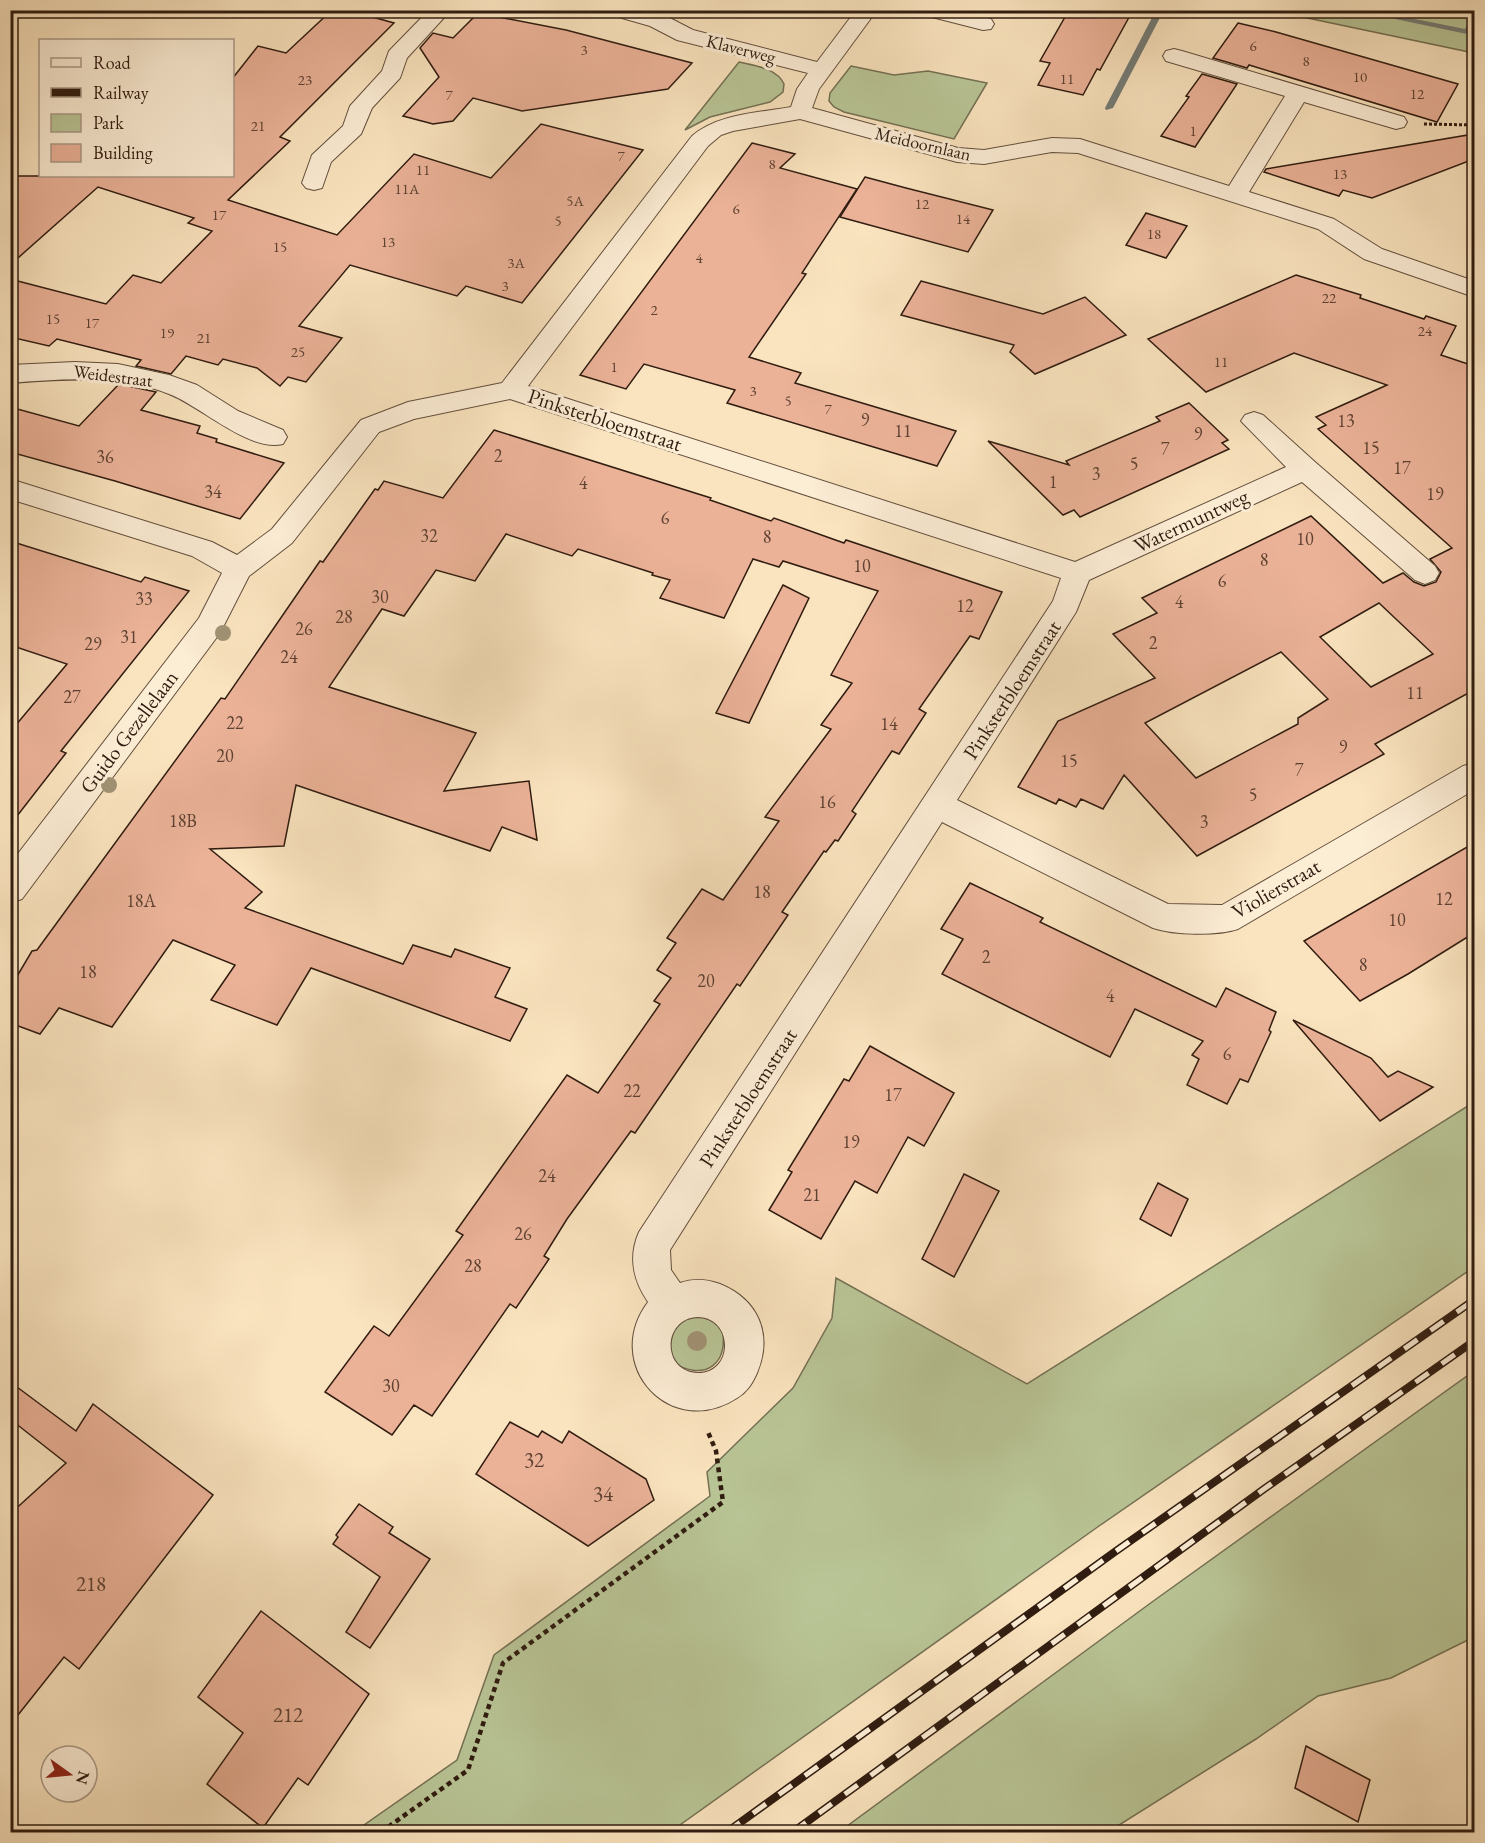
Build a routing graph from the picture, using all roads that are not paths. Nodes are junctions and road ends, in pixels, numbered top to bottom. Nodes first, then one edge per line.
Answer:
1 (441, 10) edge
2 (615, 10) edge
3 (867, 10) edge
4 (927, 10) edge
5 (983, 24) dead end
6 (1174, 56) dead end
7 (822, 70) junction
8 (1298, 93) junction
9 (800, 112) junction
10 (1396, 122) road end
11 (314, 183) dead end
12 (1235, 195) junction
13 (1474, 289) edge
14 (10, 374) edge
15 (511, 390) junction
16 (1254, 421) dead end
17 (274, 437) dead end
18 (1305, 469) junction
19 (10, 489) edge
20 (238, 569) junction
21 (1077, 573) junction
22 (1425, 573) dead end
23 (1474, 775) edge
24 (938, 806) junction
25 (10, 889) edge
26 (674, 1305) junction

1 - 11 street
2 - 7 street, Klaverweg
3 - 7 street
4 - 5 street
6 - 8 street
7 - 9 street
8 - 10 street
8 - 12 street
9 - 12 street, Meidoornlaan
9 - 15 street, Meidoornlaan
12 - 13 street, Meidoornlaan
14 - 17 street, Weidestraat
15 - 20 street, Guido Gezellelaan
15 - 21 street, Pinksterbloemstraat
16 - 18 street
18 - 21 street, Watermuntweg
18 - 22 street
19 - 20 street
20 - 25 street, Guido Gezellelaan
21 - 24 street, Pinksterbloemstraat
23 - 24 street, Violierstraat
24 - 26 street, Pinksterbloemstraat
26 - 26 street

